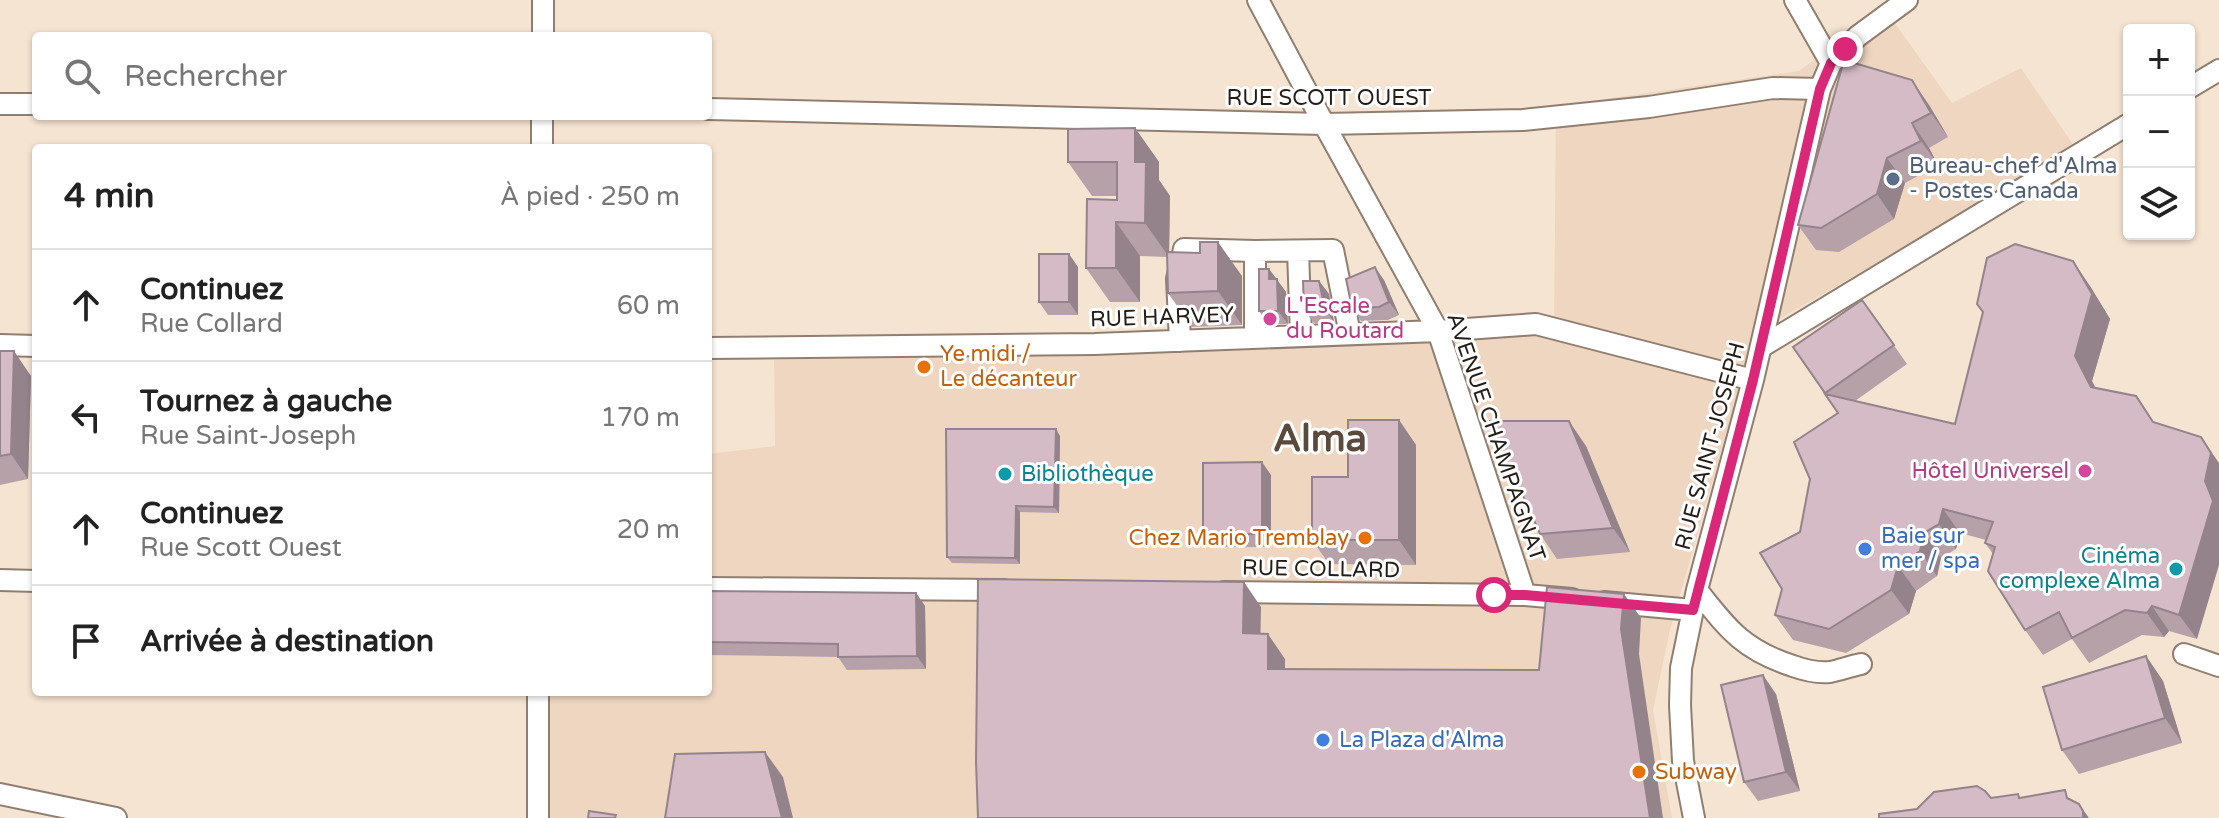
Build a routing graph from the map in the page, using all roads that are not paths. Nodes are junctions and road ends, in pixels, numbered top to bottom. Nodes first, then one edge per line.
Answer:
1 (543, 0) edge
2 (1258, 0) edge
3 (1795, 0) edge
4 (1907, 0) edge
5 (543, 32) edge
6 (1831, 63) junction
7 (2219, 70) edge
8 (2195, 84) edge
9 (1820, 89) junction
10 (0, 104) edge
11 (32, 104) edge
12 (712, 109) edge
13 (542, 120) edge
14 (1324, 124) junction
15 (2123, 128) edge
16 (542, 144) edge
17 (1255, 251) junction
18 (1298, 251) junction
19 (1438, 331) junction
20 (1350, 334) junction
21 (1301, 336) junction
22 (1255, 338) junction
23 (1180, 341) junction
24 (0, 345) edge
25 (32, 346) edge
26 (1761, 347) junction
27 (712, 348) edge
28 (1753, 380) junction
29 (0, 580) edge
30 (32, 581) edge
31 (712, 588) edge
32 (1030, 590) edge
33 (1205, 592) edge
34 (1525, 595) junction
35 (1695, 600) junction
36 (2184, 654) dead end
37 (1861, 664) dead end
38 (2219, 666) edge
39 (538, 696) edge
40 (0, 794) edge
41 (116, 818) edge
42 (538, 818) edge
43 (1694, 818) edge

1 - 5 street
2 - 14 street, AVENUE CHAMPAGNAT
3 - 6 street
4 - 6 street
6 - 9 street
7 - 8 street
9 - 14 street, RUE SCOTT OUEST
9 - 26 street, RUE SAINT-JOSEPH
10 - 11 street
12 - 14 street, RUE SCOTT OUEST
13 - 16 street
14 - 19 street, AVENUE CHAMPAGNAT
15 - 26 street
17 - 18 street
17 - 22 street
17 - 23 street
18 - 20 street
18 - 21 street
19 - 20 street, RUE HARVEY
19 - 28 street, RUE HARVEY
19 - 34 street, AVENUE CHAMPAGNAT
20 - 21 street, RUE HARVEY
21 - 22 street, RUE HARVEY
22 - 23 street, RUE HARVEY
23 - 27 street, RUE HARVEY
24 - 25 street
26 - 28 street, RUE SAINT-JOSEPH
28 - 35 street, RUE SAINT-JOSEPH
29 - 30 street
31 - 32 street
33 - 34 street, RUE COLLARD
34 - 35 street, RUE COLLARD
35 - 37 street
35 - 43 street, RUE SAINT-JOSEPH
36 - 38 street
39 - 42 street
40 - 41 street

